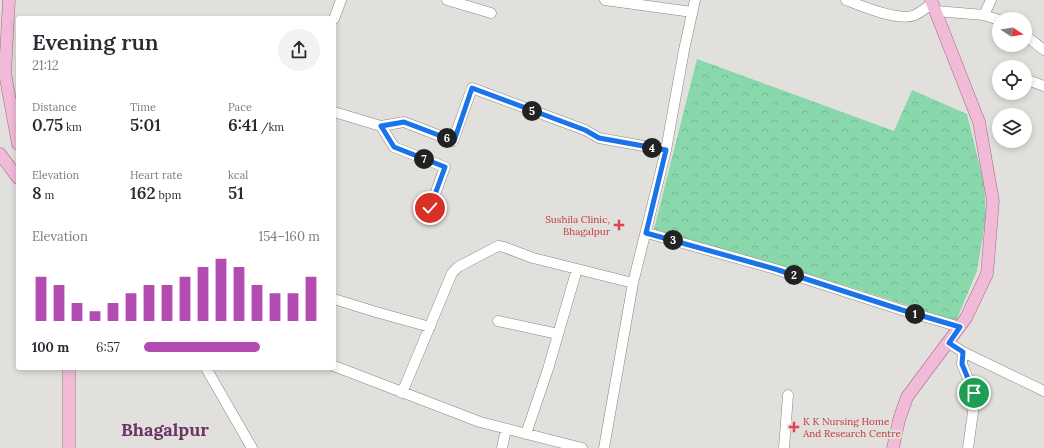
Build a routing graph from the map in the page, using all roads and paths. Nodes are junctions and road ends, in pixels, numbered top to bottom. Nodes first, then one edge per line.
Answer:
1 (9, 0) edge
2 (341, 0) edge
3 (447, 0) edge
4 (605, 0) edge
5 (695, 0) edge
6 (846, 0) edge
7 (991, 0) edge
8 (933, 5) edge
9 (692, 12) junction
10 (491, 13) dead end
11 (984, 15) junction
12 (335, 16) edge
13 (992, 18) edge
14 (1032, 41) edge
15 (1044, 50) edge
16 (1032, 82) edge
17 (1044, 86) edge
18 (336, 113) edge
19 (381, 126) junction
20 (16, 133) edge
21 (666, 150) junction
22 (0, 154) edge
23 (16, 175) edge
24 (430, 208) dead end
25 (646, 233) junction
26 (577, 269) junction
27 (633, 283) junction
28 (336, 300) edge
29 (498, 321) dead end
30 (430, 327) junction
31 (960, 327) junction
32 (558, 334) junction
33 (949, 343) junction
34 (963, 352) junction
35 (336, 367) edge
36 (69, 370) edge
37 (207, 370) edge
38 (1044, 391) edge
39 (402, 393) junction
40 (788, 395) dead end
41 (506, 429) junction
42 (526, 434) junction
43 (69, 448) edge
44 (252, 448) edge
45 (502, 448) edge
46 (582, 448) edge
47 (604, 448) edge
48 (784, 448) edge
49 (894, 448) edge
50 (968, 448) edge

1 - 20 main road
2 - 12 street
3 - 10 street
4 - 9 street
5 - 9 street
6 - 8 street
7 - 11 street
8 - 11 street
8 - 31 main road
9 - 21 street
11 - 13 street
14 - 15 street
16 - 17 street
18 - 19 street
19 - 21 street
19 - 24 street
21 - 25 street
22 - 23 main road
25 - 27 street
25 - 31 street
26 - 27 street
26 - 30 street
26 - 32 street
27 - 47 street
28 - 30 street
29 - 32 street
30 - 39 street
31 - 33 main road
32 - 42 street
33 - 34 street
33 - 49 main road
34 - 38 street
34 - 50 street
35 - 39 street
36 - 43 main road
37 - 44 street
39 - 41 street
40 - 48 street
41 - 42 street
41 - 45 street
42 - 46 street

